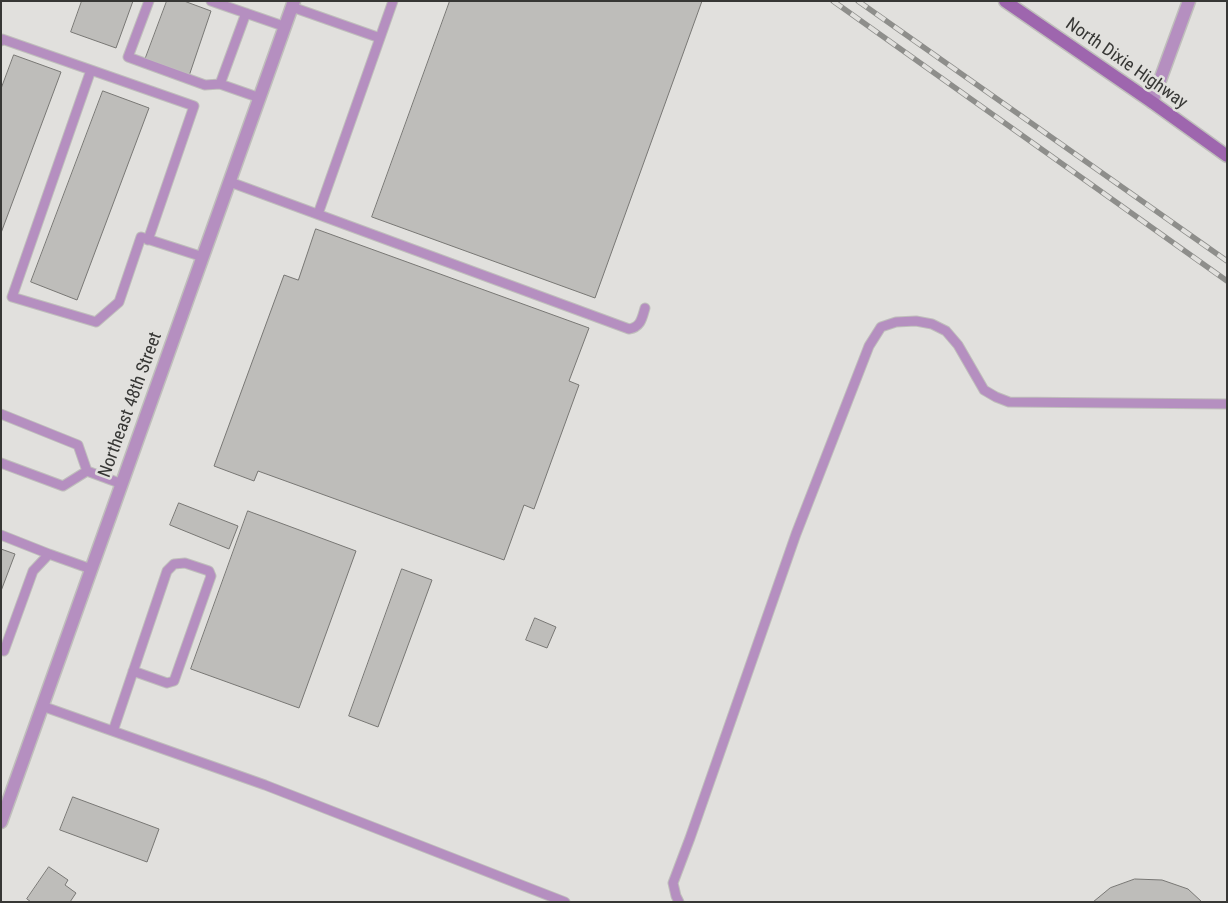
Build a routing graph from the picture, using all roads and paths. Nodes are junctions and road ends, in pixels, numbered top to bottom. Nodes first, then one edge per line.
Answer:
1 (149, 1) edge
2 (211, 1) edge
3 (393, 1) edge
4 (1004, 1) edge
5 (1189, 1) edge
6 (293, 4) edge
7 (246, 13) junction
8 (286, 27) junction
9 (380, 38) junction
10 (1, 41) edge
11 (91, 70) junction
12 (220, 84) junction
13 (260, 98) junction
14 (1152, 102) junction
15 (1227, 156) edge
16 (230, 182) junction
17 (318, 214) junction
18 (148, 240) junction
19 (203, 258) junction
20 (645, 308) dead end
21 (1227, 404) edge
22 (1, 414) edge
23 (1, 464) edge
24 (87, 471) junction
25 (122, 484) junction
26 (1, 535) edge
27 (49, 554) junction
28 (91, 569) junction
29 (4, 651) dead end
30 (133, 671) junction
31 (42, 706) junction
32 (113, 731) junction
33 (2, 819) edge
34 (565, 902) edge
35 (679, 902) edge

1 - 12 lane
2 - 7 lane
3 - 9 lane
4 - 14 main road, North Dixie Highway
5 - 14 street
6 - 8 street, Northeast 48th Street
6 - 9 lane
7 - 8 lane
7 - 12 lane
8 - 13 street, Northeast 48th Street
9 - 17 lane
10 - 11 lane
11 - 18 lane
11 - 18 lane
12 - 13 lane
13 - 16 street, Northeast 48th Street
14 - 15 main road, North Dixie Highway
16 - 17 lane
16 - 19 street, Northeast 48th Street
17 - 20 lane
18 - 19 lane
19 - 25 street, Northeast 48th Street
21 - 35 lane
22 - 24 lane
23 - 24 lane
24 - 25 lane
25 - 28 street, Northeast 48th Street
26 - 27 lane
27 - 28 lane
27 - 29 lane
28 - 31 street, Northeast 48th Street
30 - 30 lane
30 - 32 lane
31 - 32 lane
31 - 33 street, Northeast 48th Street
32 - 34 lane

